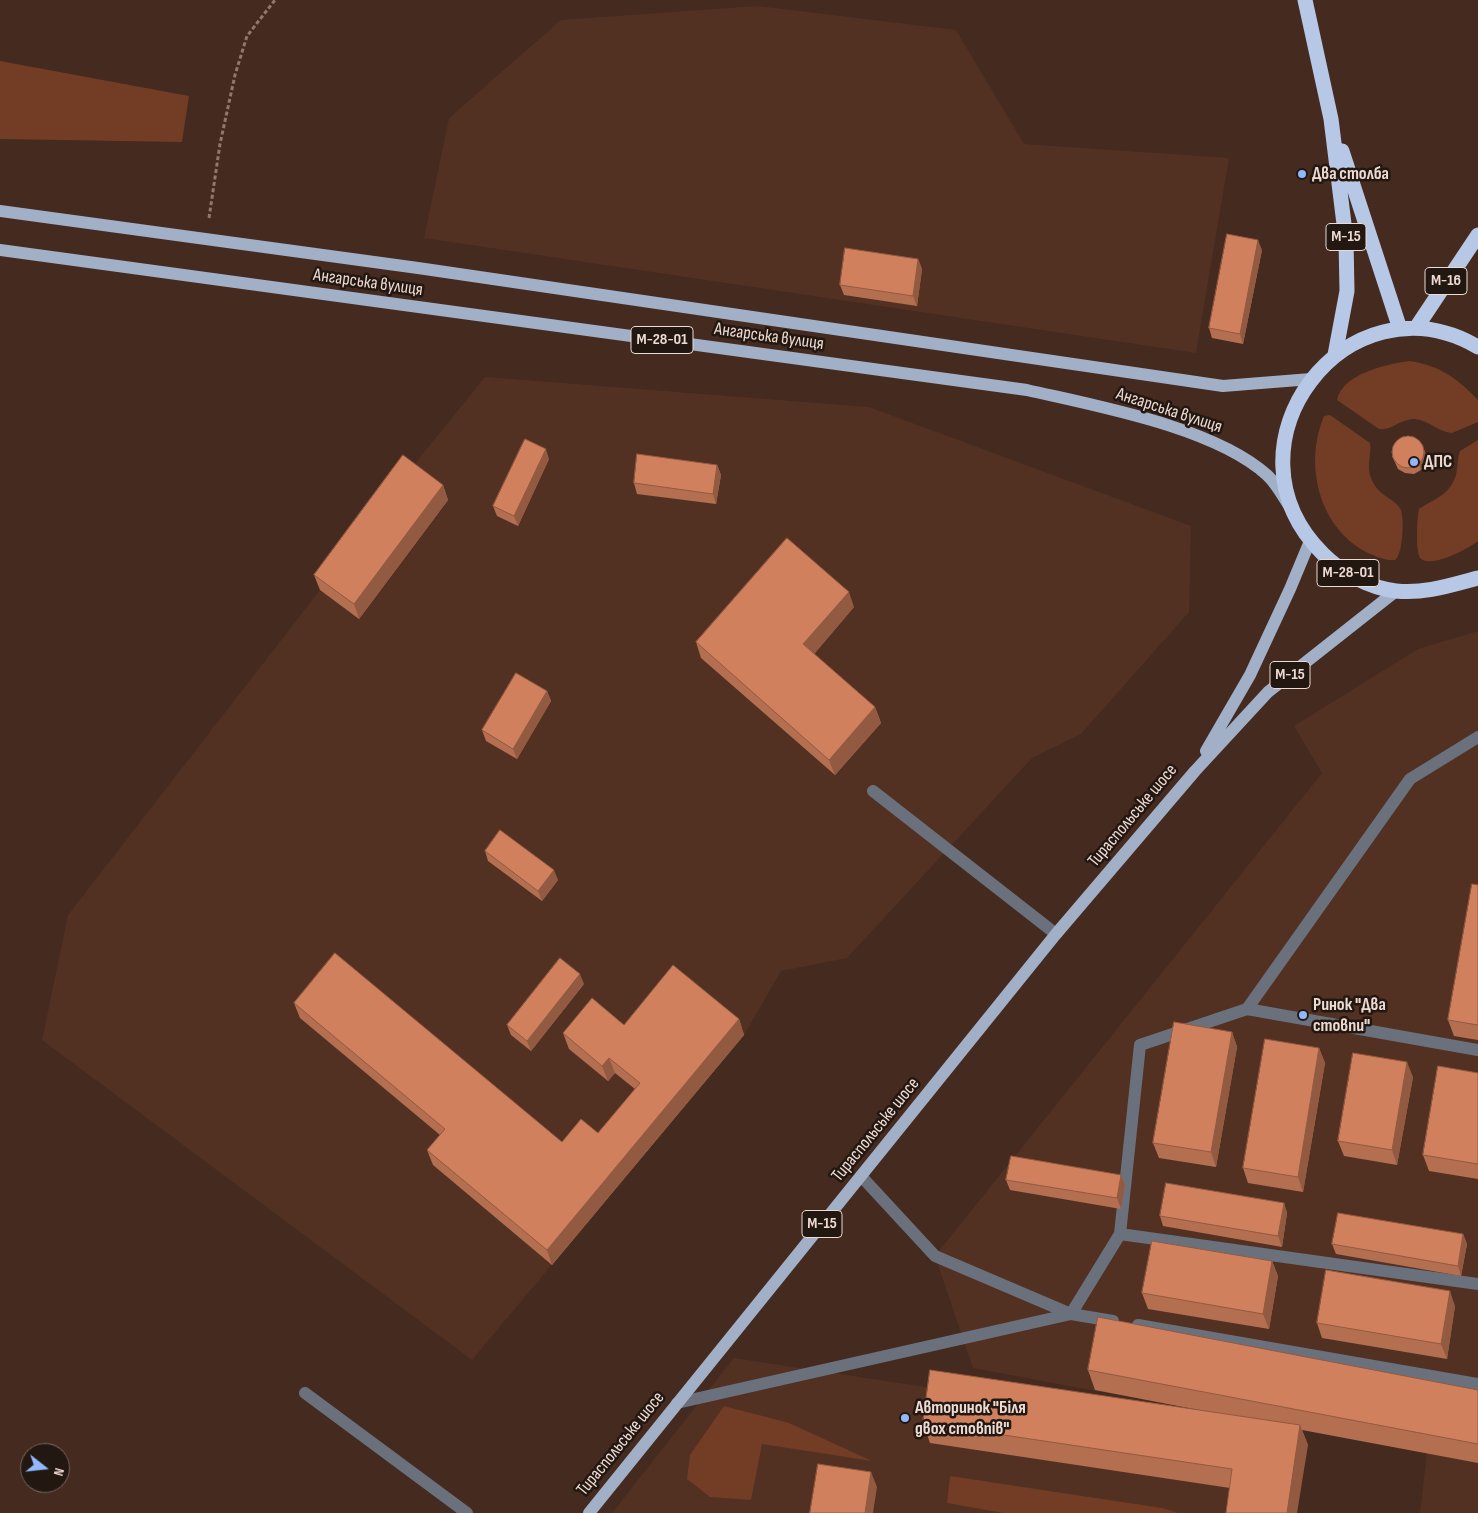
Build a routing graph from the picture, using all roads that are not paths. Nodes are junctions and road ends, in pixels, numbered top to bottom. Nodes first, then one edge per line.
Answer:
1 (1305, 0) edge
2 (1331, 119) junction
3 (0, 211) edge
4 (1478, 235) edge
5 (0, 250) edge
6 (1416, 328) junction
7 (1400, 329) junction
8 (1478, 347) edge
9 (1335, 355) junction
10 (1311, 378) junction
11 (1292, 511) junction
12 (1310, 541) junction
13 (1474, 578) edge
14 (1396, 591) junction
15 (1478, 737) edge
16 (1195, 771) junction
17 (873, 790) dead end
18 (1056, 934) junction
19 (1247, 1009) junction
20 (1478, 1050) edge
21 (861, 1176) junction
22 (1120, 1234) junction
23 (1478, 1284) edge
24 (1071, 1314) junction
25 (1478, 1384) edge
26 (305, 1393) dead end
27 (677, 1403) junction
28 (467, 1513) edge
29 (588, 1513) edge

1 - 2 highway, М-15
2 - 7 highway, М-15
2 - 9 highway, М-15
3 - 10 main road, Ангарська вулиця / М-28-01
4 - 6 highway, М-16
5 - 11 main road, Ангарська вулиця / М-28-01
6 - 7 highway
6 - 8 highway
7 - 9 highway
9 - 10 highway
10 - 11 highway
11 - 12 highway
12 - 14 highway, М-28-01
12 - 16 main road, М-15
13 - 14 highway
14 - 16 main road, М-15
15 - 19 lane
16 - 18 main road, Тираспольське шосе / М-15
17 - 18 lane
18 - 21 main road, Тираспольське шосе / М-15
19 - 20 lane
19 - 22 lane
21 - 24 lane
21 - 27 main road, Тираспольське шосе / М-15
22 - 23 lane
22 - 24 lane
24 - 25 lane
24 - 27 lane
26 - 28 lane
27 - 29 main road, Тираспольське шосе / М-15

